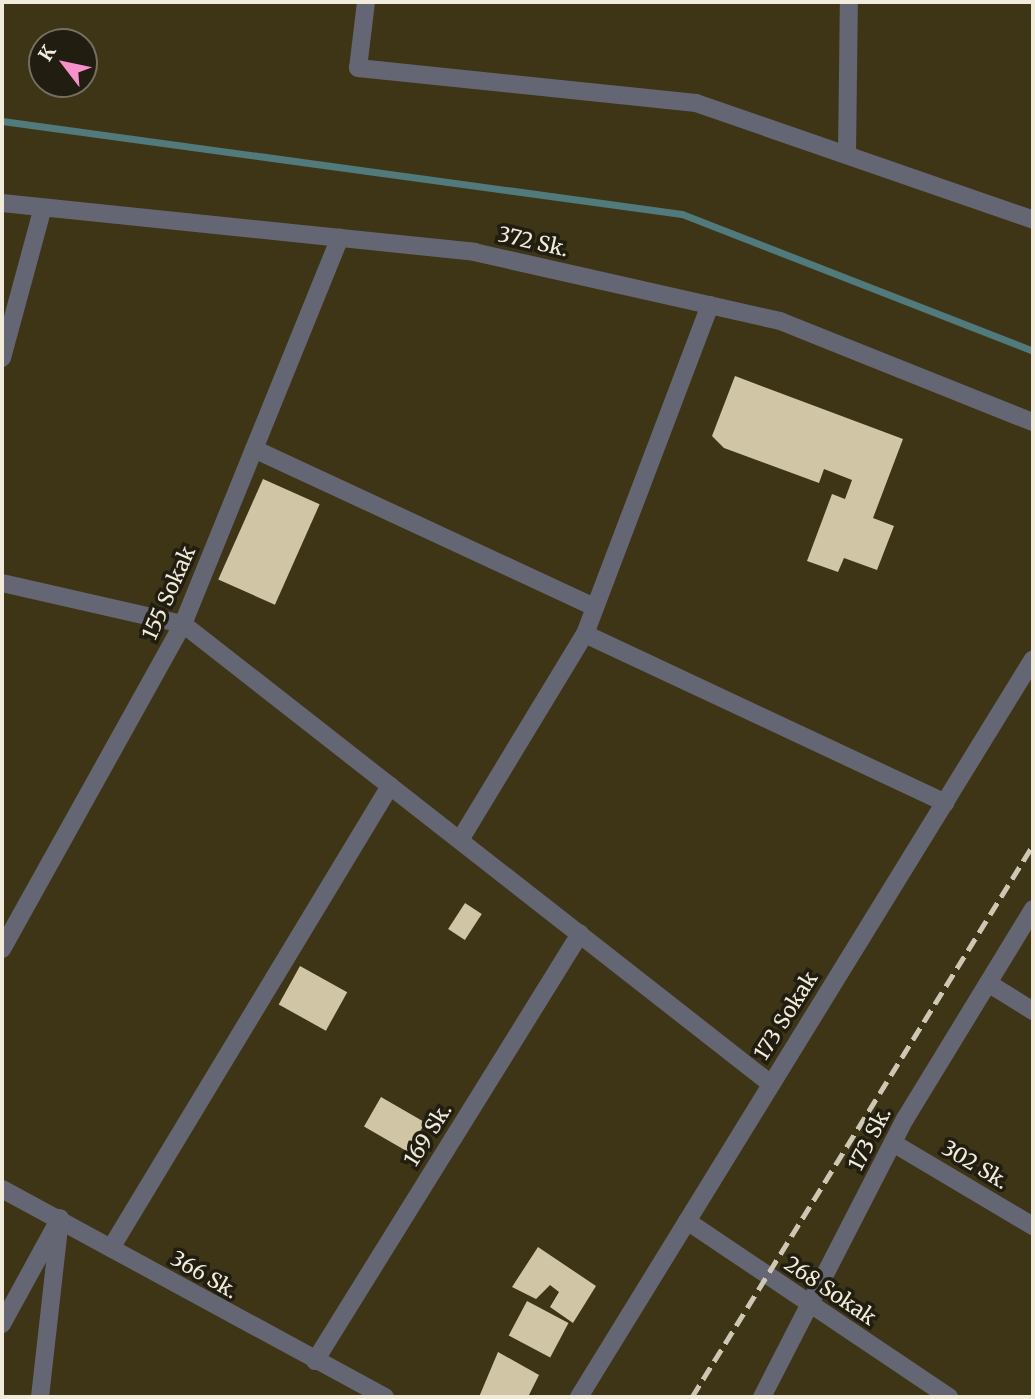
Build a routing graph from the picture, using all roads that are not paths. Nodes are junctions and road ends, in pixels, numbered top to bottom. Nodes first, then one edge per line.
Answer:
1 (366, 2) edge
2 (849, 2) edge
3 (847, 155) junction
4 (2, 203) edge
5 (43, 207) junction
6 (1033, 220) edge
7 (340, 238) junction
8 (710, 305) junction
9 (2, 358) edge
10 (1033, 422) edge
11 (254, 449) junction
12 (2, 583) edge
13 (595, 607) junction
14 (183, 624) junction
15 (585, 634) junction
16 (1033, 659) edge
17 (390, 786) junction
18 (945, 803) junction
19 (460, 840) junction
20 (1033, 909) edge
21 (580, 934) junction
22 (2, 949) edge
23 (988, 983) junction
24 (1033, 1011) edge
25 (771, 1084) junction
26 (893, 1143) junction
27 (2, 1189) edge
28 (60, 1218) junction
29 (687, 1221) junction
30 (1033, 1226) edge
31 (111, 1248) junction
32 (811, 1305) junction
33 (2, 1324) edge
34 (315, 1361) junction
35 (40, 1397) edge
36 (385, 1397) edge
37 (579, 1397) edge
38 (762, 1397) edge
39 (949, 1397) edge

1 - 3 street
2 - 3 street
3 - 6 street
4 - 5 street, 372 Sk.
5 - 7 street, 372 Sk.
5 - 9 street
7 - 8 street, 372 Sk.
7 - 11 street, 155 Sokak
8 - 10 street, 372 Sk.
8 - 13 street
11 - 13 street
11 - 14 street, 155 Sokak
12 - 14 street
13 - 15 street
14 - 17 street
14 - 22 street, 155 Sokak
15 - 18 street
15 - 19 street
16 - 18 street, 173 Sokak
17 - 19 street
17 - 31 street
18 - 25 street, 173 Sokak
19 - 21 street
20 - 23 street, 173 Sk.
21 - 25 street
21 - 34 street, 169 Sk.
23 - 24 street
23 - 26 street, 173 Sk.
25 - 29 street, 173 Sokak
26 - 30 street, 302 Sk.
26 - 32 street, 173 Sk.
27 - 28 street, 366 Sk.
28 - 31 street, 366 Sk.
28 - 33 street
28 - 35 street
29 - 32 street, 268 Sokak
29 - 37 street, 173 Sokak
31 - 34 street, 366 Sk.
32 - 38 street, 173 Sk.
32 - 39 street, 268 Sokak
34 - 36 street, 366 Sk.

